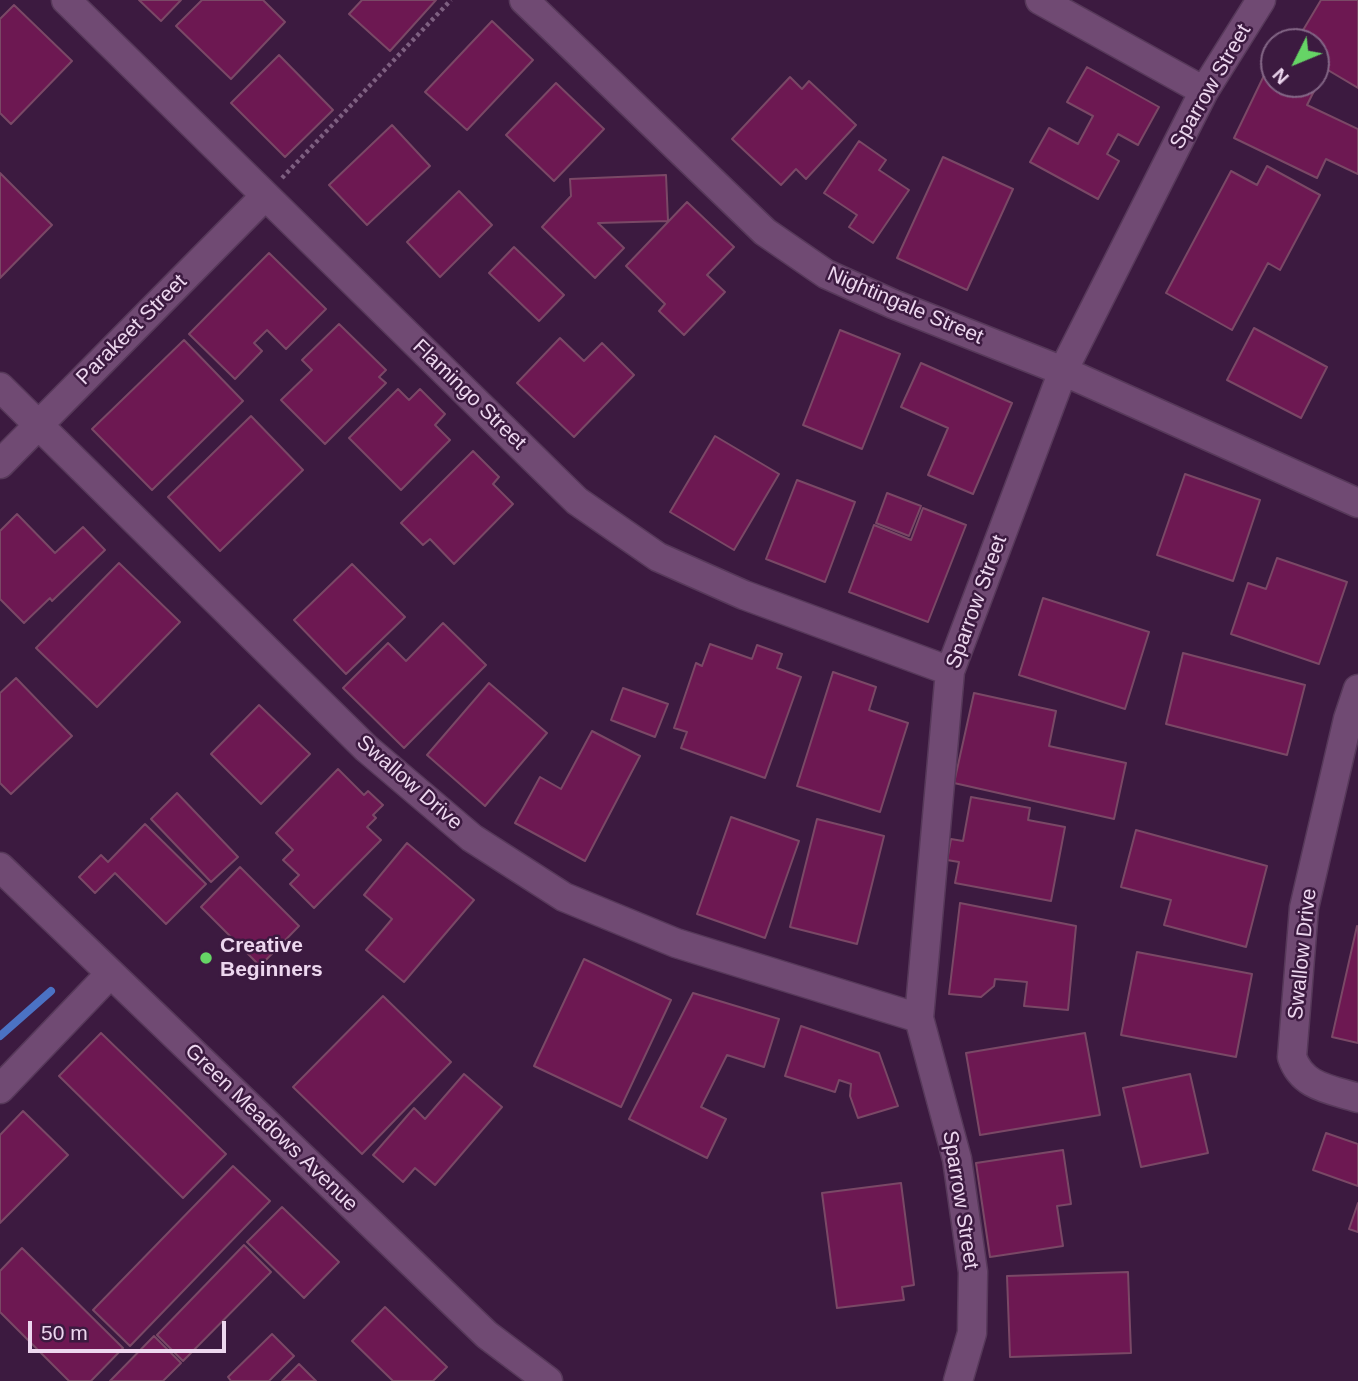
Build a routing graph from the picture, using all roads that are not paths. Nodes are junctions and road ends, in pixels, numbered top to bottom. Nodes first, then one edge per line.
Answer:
1 (66, 0) edge
2 (524, 0) edge
3 (1040, 0) edge
4 (1261, 0) edge
5 (1204, 91) junction
6 (265, 196) junction
7 (1063, 371) junction
8 (0, 387) edge
9 (39, 424) junction
10 (0, 464) edge
11 (1358, 503) edge
12 (950, 671) junction
13 (1358, 689) edge
14 (0, 867) edge
15 (110, 974) junction
16 (919, 1018) junction
17 (0, 1089) edge
18 (1358, 1098) edge
19 (548, 1381) edge
20 (958, 1381) edge

1 - 6 street, Flamingo Street
2 - 7 street, Nightingale Street
3 - 5 street
4 - 5 street, Sparrow Street
5 - 7 street, Sparrow Street
6 - 9 street, Parakeet Street
6 - 12 street, Flamingo Street
7 - 11 street, Nightingale Street
7 - 12 street, Sparrow Street
8 - 9 street, Swallow Drive
9 - 10 street, Parakeet Street
9 - 16 street, Swallow Drive
12 - 16 street, Sparrow Street
13 - 18 street, Swallow Drive
14 - 15 street, Green Meadows Avenue
15 - 17 street
15 - 19 street, Green Meadows Avenue
16 - 20 street, Sparrow Street

